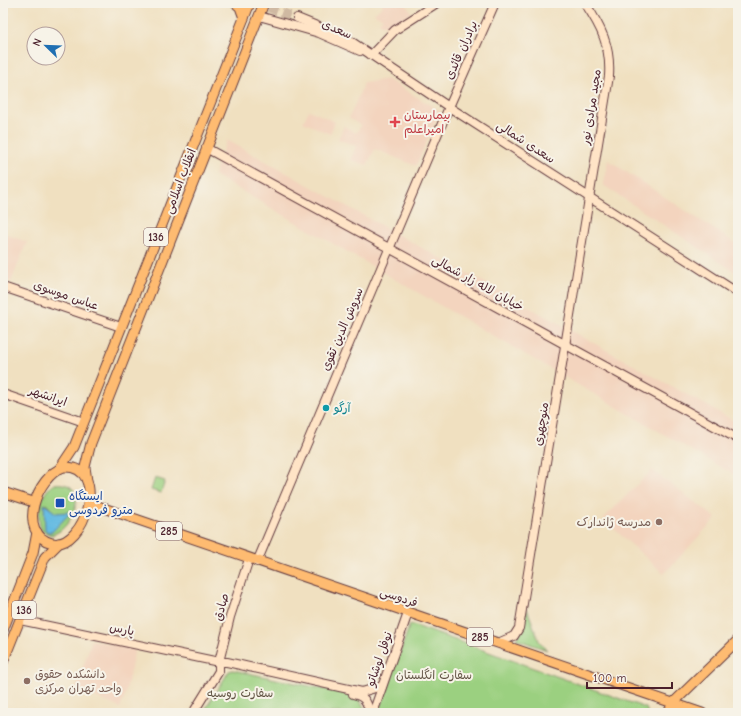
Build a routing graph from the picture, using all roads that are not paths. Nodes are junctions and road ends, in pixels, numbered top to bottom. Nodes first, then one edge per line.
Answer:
1 (235, 3) edge
2 (250, 3) edge
3 (264, 3) edge
4 (437, 3) edge
5 (495, 3) edge
6 (585, 3) edge
7 (259, 16) junction
8 (244, 18) junction
9 (297, 18) tunnel mouth
10 (364, 44) dead end
11 (371, 55) junction
12 (449, 106) junction
13 (206, 148) junction
14 (589, 196) junction
15 (389, 248) junction
16 (3, 286) edge
17 (738, 293) edge
18 (121, 327) junction
19 (566, 344) junction
20 (3, 394) edge
21 (84, 422) junction
22 (738, 439) edge
23 (60, 468) junction
24 (87, 481) junction
25 (3, 492) edge
26 (33, 502) junction
27 (89, 503) junction
28 (37, 532) junction
29 (59, 543) junction
30 (253, 560) junction
31 (408, 613) junction
32 (20, 620) junction
33 (3, 630) edge
34 (738, 640) edge
35 (498, 643) junction
36 (3, 662) edge
37 (219, 662) junction
38 (382, 686) junction
39 (362, 693) junction
40 (673, 703) junction
41 (193, 713) edge
42 (371, 713) edge
43 (668, 713) edge
44 (702, 713) edge

1 - 8 main road
2 - 8 main road, انقلاب اسلامی / 136
3 - 7 main road, انقلاب اسلامی / 136
4 - 11 main road
5 - 12 main road, برادران قائدی
6 - 14 main road, مجید مرادی نور
7 - 11 main road, سعدی
7 - 13 main road, انقلاب اسلامی / 136
8 - 18 main road, انقلاب اسلامی / 136
9 - 11 main road, سعدی شمالی
10 - 11 main road, سعدی
11 - 12 main road, سعدی شمالی
12 - 14 main road, سعدی شمالی
12 - 15 main road, سروش الدین تقوی
13 - 15 main road, خیابان لاله زار شمالی
13 - 24 main road, انقلاب اسلامی / 136
14 - 17 main road, سعدی شمالی
14 - 19 main road, منوچهری
15 - 19 main road, خیابان لاله زار شمالی
15 - 30 main road, سروش الدین تقوی
16 - 18 main road, عباس موسوی
18 - 21 main road, انقلاب اسلامی / 136
19 - 22 main road, خیابان لاله زار شمالی
19 - 35 main road, منوچهری
20 - 21 main road, ایرانشهر
21 - 23 main road, انقلاب اسلامی / 136
23 - 24 main road
23 - 26 main road
24 - 27 main road
25 - 26 main road
26 - 28 main road
27 - 29 main road
27 - 30 main road, فردوسی / 285
28 - 29 main road
28 - 33 main road, 136
29 - 32 main road, 136
30 - 31 main road, فردوسی / 285
30 - 37 main road, صادق
31 - 35 main road, فردوسی / 285
31 - 38 main road, نوفل لوشاتو
32 - 36 main road, 136
32 - 37 main road, پارس
34 - 40 main road
35 - 40 main road, فردوسی / 285
37 - 39 main road, پارس
37 - 41 main road, صادق
38 - 39 main road, پارس
38 - 42 main road, نوفل لوشاتو
39 - 42 main road
40 - 43 main road
40 - 44 main road, فردوسی / 285

